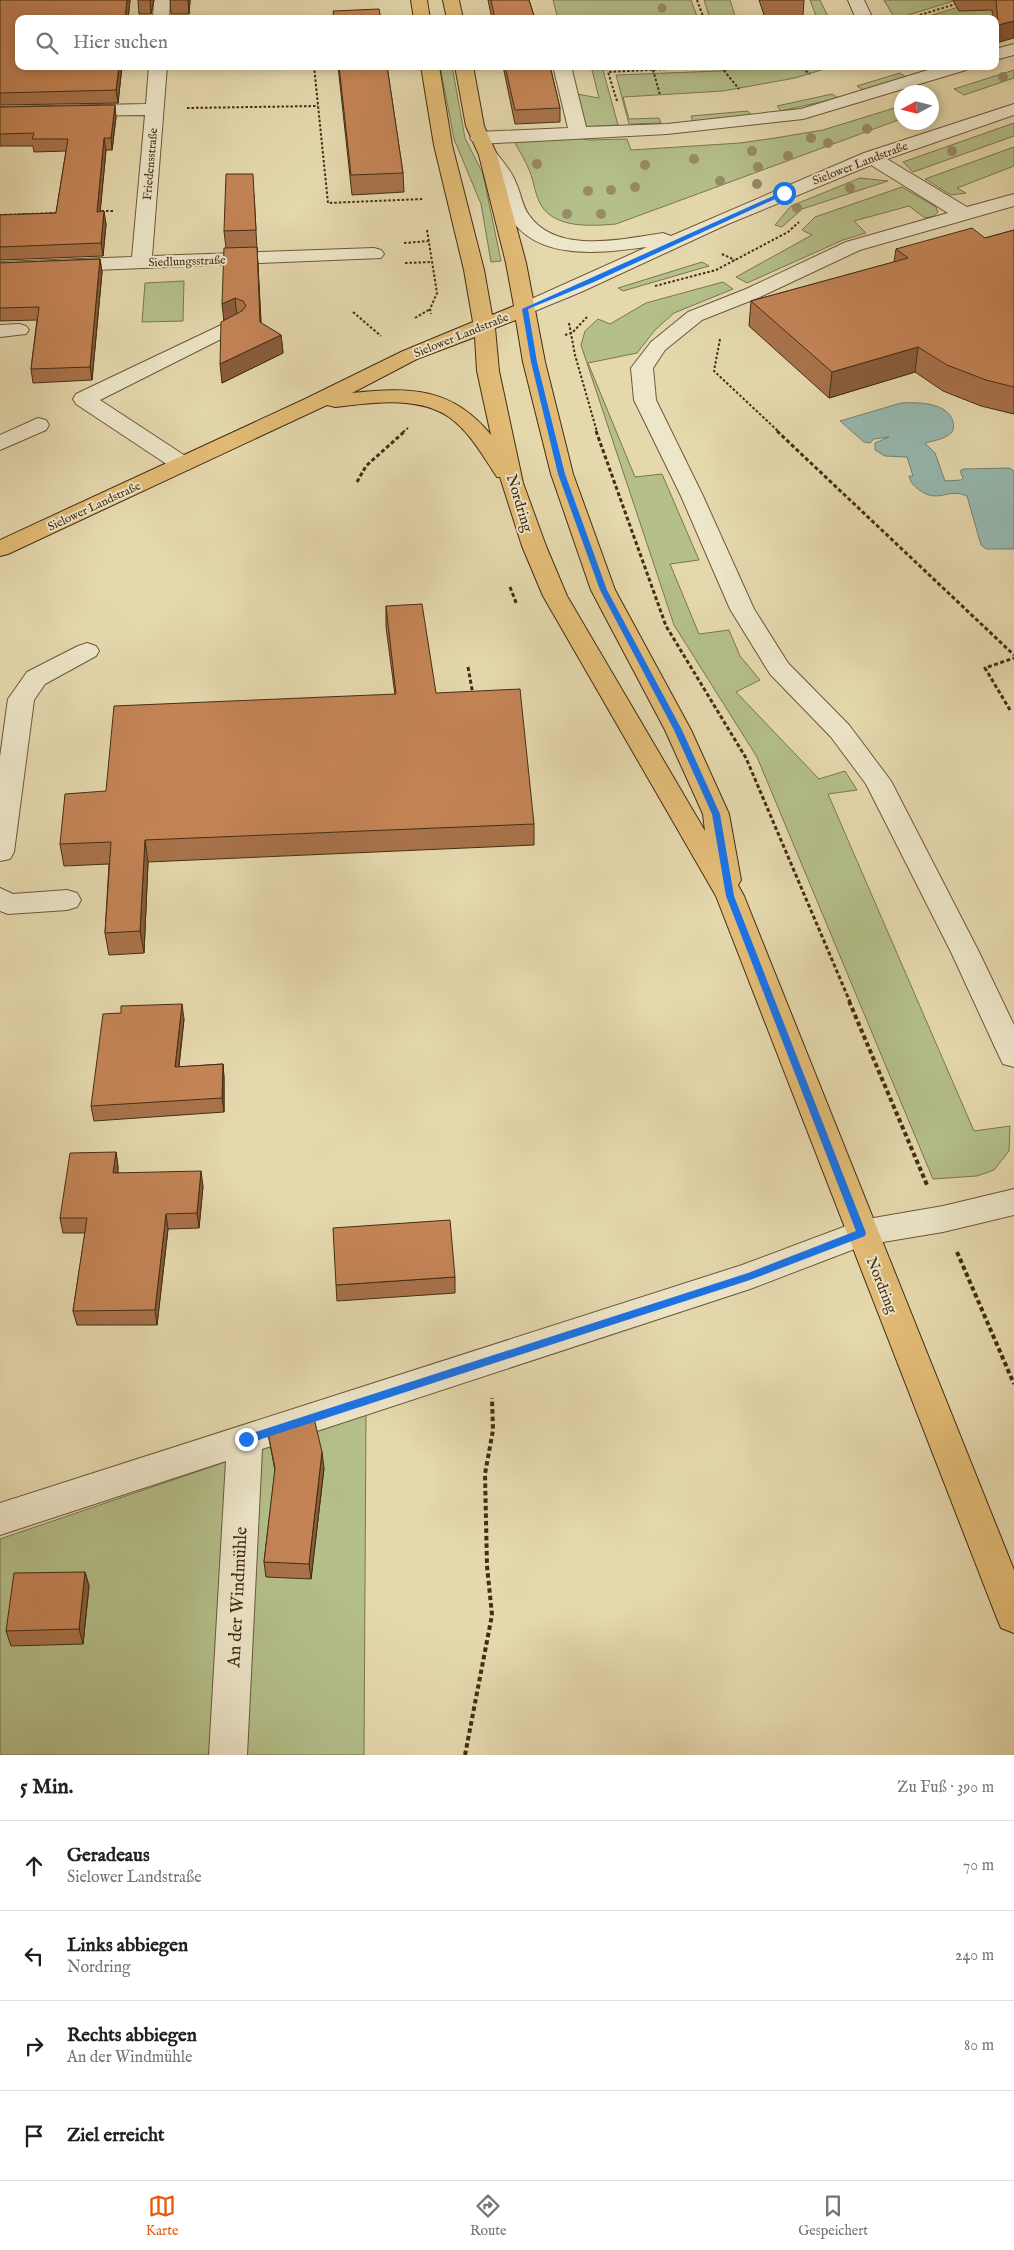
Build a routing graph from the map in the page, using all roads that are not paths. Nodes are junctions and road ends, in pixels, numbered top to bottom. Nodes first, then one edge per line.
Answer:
1 (162, 0) edge
2 (419, 0) edge
3 (451, 0) edge
4 (856, 0) edge
5 (161, 15) edge
6 (421, 15) edge
7 (454, 15) edge
8 (863, 15) edge
9 (1014, 49) edge
10 (999, 54) edge
11 (158, 70) edge
12 (431, 70) edge
13 (465, 70) edge
14 (563, 70) edge
15 (947, 70) edge
16 (1014, 108) edge
17 (155, 109) junction
18 (0, 112) edge
19 (578, 133) junction
20 (484, 147) junction
21 (871, 157) junction
22 (1014, 200) edge
23 (964, 214) junction
24 (688, 235) junction
25 (374, 254) dead end
26 (142, 262) junction
27 (0, 268) edge
28 (525, 309) junction
29 (236, 324) edge
30 (484, 326) junction
31 (313, 404) junction
32 (38, 425) dead end
33 (0, 443) edge
34 (182, 464) junction
35 (512, 483) junction
36 (0, 549) edge
37 (87, 651) dead end
38 (0, 852) edge
39 (730, 896) junction
40 (0, 898) edge
41 (67, 900) dead end
42 (1014, 1056) edge
43 (1014, 1202) edge
44 (862, 1233) junction
45 (246, 1439) junction
46 (0, 1519) edge
47 (1014, 1616) edge
48 (228, 1755) edge

1 - 5 street
2 - 6 main road
3 - 7 main road
4 - 8 street
9 - 10 street
11 - 17 street, Friedensstraße
12 - 30 main road, Nordring
13 - 20 main road, Nordring
14 - 19 street
15 - 19 street
16 - 21 street, Sielower Landstraße
17 - 18 street
17 - 26 street, Friedensstraße
19 - 20 street
20 - 24 street
20 - 28 main road, Nordring
21 - 23 street
21 - 24 street, Sielower Landstraße
22 - 23 street
23 - 42 street
24 - 28 street, Sielower Landstraße
25 - 26 street, Siedlungsstraße
26 - 27 street, Siedlungsstraße
28 - 30 main road, Sielower Landstraße
28 - 39 main road, Nordring
29 - 34 street
30 - 31 main road, Sielower Landstraße
30 - 35 main road, Nordring
31 - 34 main road, Sielower Landstraße
31 - 35 main road
32 - 33 street
34 - 36 main road, Sielower Landstraße
35 - 39 main road, Nordring
37 - 38 street
39 - 44 main road, Nordring
40 - 41 street
43 - 44 street
44 - 45 street
44 - 47 main road, Nordring
45 - 46 street
45 - 48 street, An der Windmühle

